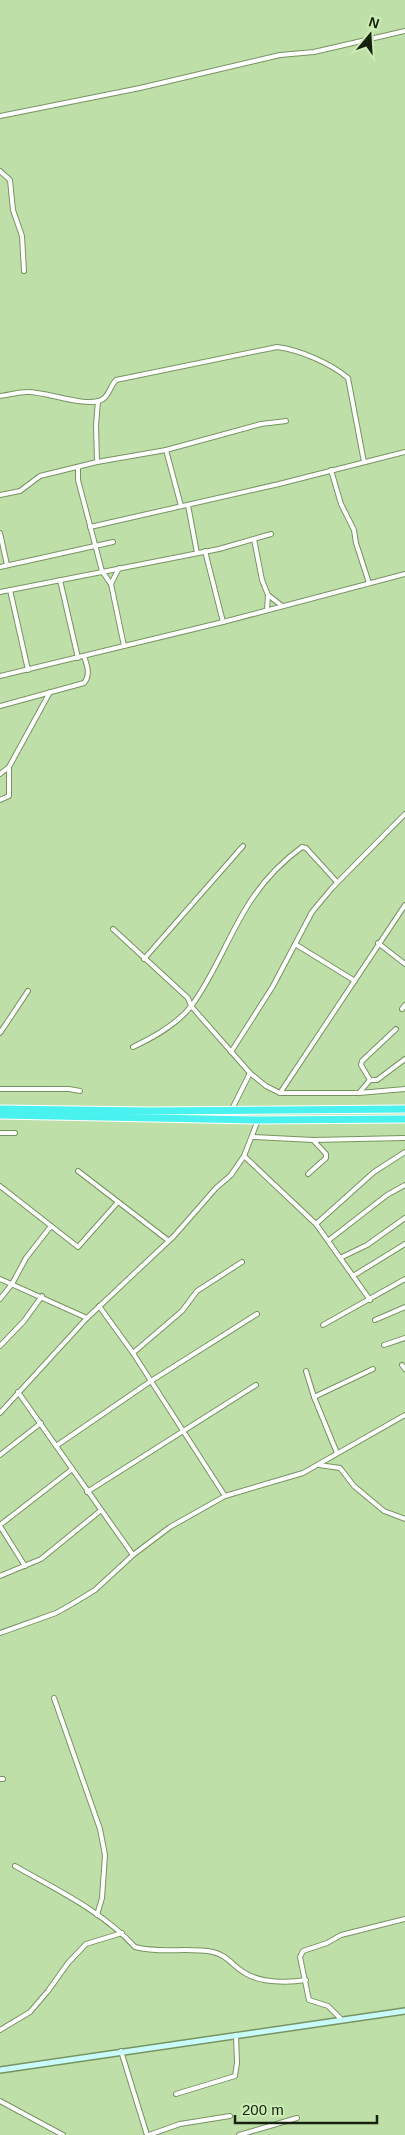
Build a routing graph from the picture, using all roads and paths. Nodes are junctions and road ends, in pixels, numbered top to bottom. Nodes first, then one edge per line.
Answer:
1 (405, 31) edge
2 (0, 116) edge
3 (0, 170) edge
4 (24, 271) dead end
5 (0, 396) edge
6 (98, 400) junction
7 (286, 421) dead end
8 (166, 450) junction
9 (405, 452) edge
10 (97, 462) junction
11 (364, 462) junction
12 (78, 468) junction
13 (331, 470) junction
14 (0, 495) edge
15 (188, 505) junction
16 (181, 506) junction
17 (90, 527) junction
18 (0, 533) edge
19 (270, 534) dead end
20 (254, 539) junction
21 (112, 542) dead end
22 (95, 546) junction
23 (205, 551) junction
24 (197, 553) junction
25 (7, 565) junction
26 (0, 567) edge
27 (119, 568) junction
28 (102, 571) junction
29 (405, 574) edge
30 (60, 580) junction
31 (369, 583) junction
32 (111, 584) junction
33 (10, 590) junction
34 (0, 592) edge
35 (268, 595) junction
36 (281, 605) junction
37 (268, 610) junction
38 (223, 622) junction
39 (124, 646) junction
40 (84, 656) junction
41 (78, 658) junction
42 (28, 670) junction
43 (0, 676) edge
44 (50, 692) junction
45 (0, 706) edge
46 (9, 767) junction
47 (0, 774) edge
48 (0, 800) edge
49 (405, 814) edge
50 (243, 846) dead end
51 (337, 882) junction
52 (405, 905) edge
53 (113, 930) dead end
54 (378, 943) junction
55 (296, 944) junction
56 (144, 959) junction
57 (405, 964) edge
58 (355, 981) junction
59 (28, 992) dead end
60 (191, 1006) junction
61 (396, 1029) dead end
62 (0, 1033) edge
63 (134, 1047) dead end
64 (231, 1052) junction
65 (405, 1059) edge
66 (250, 1073) junction
67 (370, 1080) junction
68 (405, 1089) edge
69 (0, 1090) edge
70 (80, 1092) dead end
71 (280, 1092) junction
72 (358, 1093) junction
73 (0, 1109) edge
74 (405, 1109) edge
75 (231, 1110) junction
76 (147, 1114) junction
77 (0, 1115) edge
78 (258, 1120) junction
79 (405, 1120) edge
80 (0, 1133) edge
81 (14, 1133) dead end
82 (253, 1137) junction
83 (405, 1138) edge
84 (313, 1140) junction
85 (405, 1152) edge
86 (244, 1156) junction
87 (78, 1171) dead end
88 (308, 1174) dead end
89 (405, 1185) edge
90 (0, 1186) edge
91 (118, 1202) junction
92 (405, 1218) edge
93 (316, 1224) junction
94 (51, 1226) junction
95 (329, 1240) junction
96 (169, 1241) junction
97 (405, 1244) edge
98 (342, 1257) junction
99 (242, 1262) dead end
100 (353, 1276) junction
101 (0, 1279) edge
102 (405, 1279) edge
103 (12, 1284) junction
104 (42, 1296) junction
105 (0, 1299) edge
106 (370, 1300) junction
107 (99, 1306) junction
108 (405, 1307) edge
109 (257, 1314) dead end
110 (87, 1318) junction
111 (374, 1320) dead end
112 (323, 1325) dead end
113 (405, 1338) edge
114 (384, 1345) dead end
115 (0, 1346) edge
116 (133, 1353) junction
117 (373, 1369) dead end
118 (306, 1371) dead end
119 (151, 1381) junction
120 (256, 1385) dead end
121 (18, 1392) junction
122 (314, 1397) junction
123 (0, 1413) edge
124 (405, 1415) edge
125 (41, 1423) junction
126 (184, 1431) junction
127 (56, 1446) junction
128 (337, 1453) junction
129 (0, 1455) edge
130 (319, 1465) junction
131 (71, 1470) junction
132 (87, 1492) junction
133 (225, 1496) junction
134 (100, 1512) junction
135 (405, 1519) edge
136 (0, 1526) edge
137 (133, 1555) junction
138 (25, 1566) junction
139 (0, 1576) edge
140 (0, 1632) edge
141 (54, 1698) dead end
142 (15, 1866) dead end
143 (97, 1915) junction
144 (405, 1919) edge
145 (122, 1933) junction
146 (306, 1980) junction
147 (405, 2011) edge
148 (341, 2019) junction
149 (0, 2030) edge
150 (236, 2035) junction
151 (121, 2051) junction
152 (0, 2070) edge
153 (176, 2094) dead end
154 (0, 2101) edge
155 (230, 2116) dead end
156 (297, 2118) dead end
157 (63, 2135) edge
158 (148, 2135) edge
159 (239, 2135) edge
160 (248, 2135) edge

1 - 2 street
3 - 4 street
5 - 6 street
6 - 10 street
6 - 11 street
7 - 8 street
8 - 10 street
8 - 16 street
9 - 11 street
10 - 12 street
11 - 13 street
12 - 14 street
12 - 17 street
13 - 15 street
13 - 31 street
15 - 16 street
15 - 24 street
16 - 17 street
17 - 22 street
18 - 25 street
19 - 20 street
20 - 23 street
20 - 35 street
21 - 22 street
22 - 25 street
22 - 28 street
23 - 24 street
23 - 38 street
24 - 27 street
25 - 26 street
27 - 28 street
27 - 32 street
28 - 30 street
28 - 32 street
29 - 31 street
30 - 33 street
30 - 41 street
31 - 36 street
32 - 39 street
33 - 34 street
33 - 42 street
35 - 36 street
35 - 37 street
36 - 37 street
37 - 38 street
38 - 39 street
39 - 40 street
40 - 41 street
40 - 44 street
41 - 42 street
42 - 43 street
44 - 45 street
44 - 46 street
46 - 47 street
46 - 48 street
49 - 51 street
50 - 56 street
51 - 55 street
51 - 60 street
52 - 54 street
53 - 56 street
54 - 57 street
54 - 58 street
55 - 58 street
55 - 64 street
56 - 60 street
58 - 71 street
59 - 62 street
60 - 63 street
60 - 64 street
61 - 67 street
64 - 66 street
65 - 67 street
66 - 71 street
66 - 75 street
67 - 72 street
68 - 72 street
69 - 70 street
71 - 72 street
73 - 76 highway
74 - 75 highway
75 - 76 highway
76 - 77 highway
76 - 78 highway
78 - 79 highway
78 - 82 street
80 - 81 street
82 - 84 street
82 - 86 street
83 - 84 street
84 - 88 street
85 - 93 street
86 - 93 street
86 - 96 street
87 - 91 street
89 - 95 street
90 - 94 street
91 - 94 street
91 - 96 street
92 - 98 street
93 - 95 street
94 - 103 street
95 - 98 street
96 - 107 street
97 - 100 street
98 - 100 street
99 - 116 street
100 - 106 street
101 - 103 street
102 - 106 street
103 - 104 street
103 - 105 street
104 - 110 street
104 - 115 street
106 - 112 street
107 - 110 street
107 - 116 street
108 - 111 street
109 - 119 street
110 - 121 street
113 - 114 street
116 - 119 street
117 - 122 street
118 - 122 street
119 - 126 street
119 - 127 street
120 - 126 street
121 - 123 street
121 - 125 street
122 - 128 street
124 - 128 street
125 - 127 street
125 - 129 street
126 - 132 street
126 - 133 street
127 - 131 street
128 - 130 street
130 - 133 street
130 - 135 street
131 - 132 street
131 - 136 street
132 - 134 street
133 - 137 street
134 - 137 street
134 - 138 street
136 - 138 street
137 - 140 street
138 - 139 street
141 - 143 street
142 - 143 street
143 - 145 street
144 - 146 street
145 - 146 street
145 - 149 street
146 - 148 street
147 - 148 main road
148 - 150 main road
150 - 151 main road
150 - 153 street
151 - 152 main road
151 - 158 street
154 - 157 street
155 - 158 street
156 - 160 street
159 - 160 street

